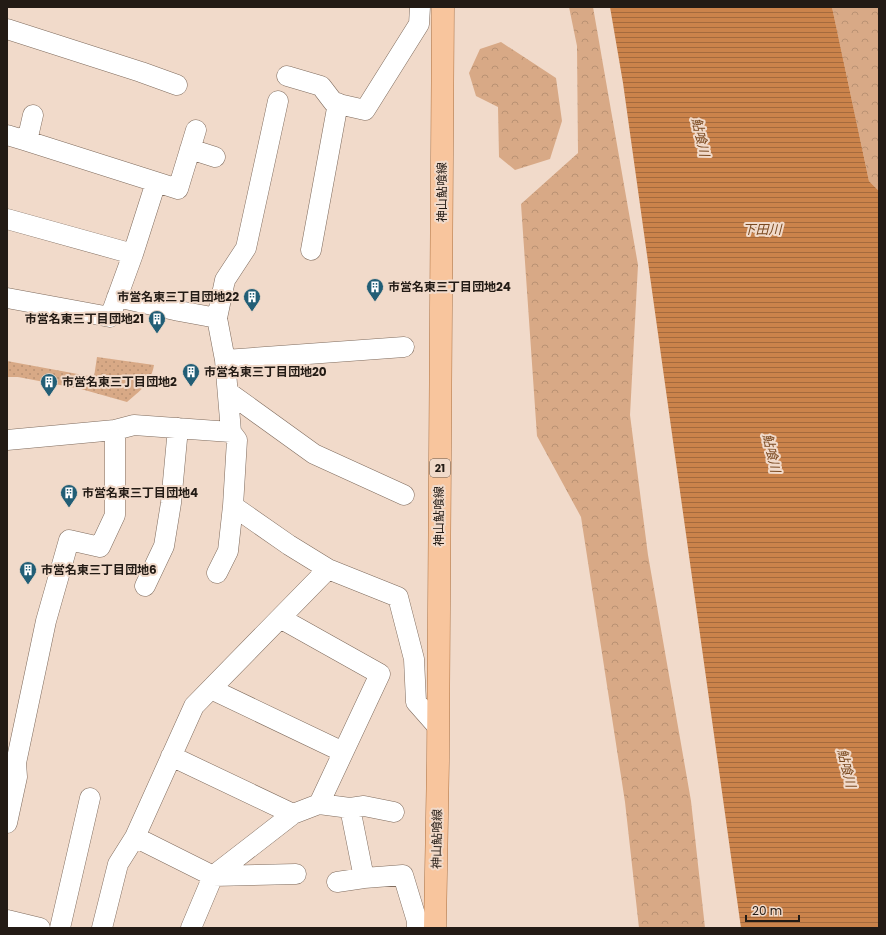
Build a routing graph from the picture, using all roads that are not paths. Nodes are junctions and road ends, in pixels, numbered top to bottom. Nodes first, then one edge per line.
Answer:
1 (420, 7) edge
2 (443, 7) edge
3 (7, 29) edge
4 (287, 76) dead end
5 (177, 85) dead end
6 (278, 101) dead end
7 (338, 104) junction
8 (33, 115) dead end
9 (196, 130) dead end
10 (7, 135) edge
11 (27, 141) junction
12 (190, 149) junction
13 (216, 157) dead end
14 (156, 182) junction
15 (7, 219) edge
16 (311, 250) dead end
17 (133, 254) junction
18 (7, 298) edge
19 (118, 298) junction
20 (217, 318) junction
21 (404, 347) dead end
22 (225, 360) junction
23 (228, 392) junction
24 (178, 428) junction
25 (115, 430) junction
26 (231, 432) junction
27 (7, 440) edge
28 (404, 495) dead end
29 (233, 506) junction
30 (328, 569) junction
31 (217, 573) dead end
32 (145, 586) dead end
33 (280, 618) junction
34 (211, 689) junction
35 (438, 728) junction
36 (343, 752) junction
37 (171, 756) junction
38 (90, 798) dead end
39 (319, 804) junction
40 (350, 808) junction
41 (394, 812) dead end
42 (293, 814) junction
43 (7, 824) edge
44 (135, 837) junction
45 (296, 874) dead end
46 (213, 876) junction
47 (364, 878) junction
48 (337, 882) dead end
49 (10, 923) edge
50 (40, 928) edge
51 (60, 928) edge
52 (102, 928) edge
53 (191, 928) edge
54 (417, 928) edge
55 (435, 928) edge

1 - 7 street
2 - 35 main road, 神山鮎喰線 / 21
3 - 5 street
4 - 7 street
6 - 20 street
7 - 16 street
8 - 11 street
9 - 12 street
10 - 11 street
11 - 14 street
12 - 13 street
12 - 14 street
14 - 17 street
15 - 17 street
17 - 19 street
18 - 19 street
19 - 20 street
20 - 22 street
21 - 22 street
22 - 23 street
23 - 26 street
23 - 28 street
24 - 25 street
24 - 26 street
24 - 32 street
25 - 27 street
25 - 43 street
26 - 29 street
29 - 30 street
29 - 31 street
30 - 33 street
30 - 35 street
33 - 34 street
33 - 36 street
34 - 36 street
34 - 37 street
35 - 55 main road, 神山鮎喰線 / 21
36 - 39 street
37 - 42 street
37 - 44 street
38 - 51 street
39 - 40 street
39 - 42 street
40 - 41 street
40 - 47 street
42 - 46 street
44 - 46 street
44 - 52 street
45 - 46 street
46 - 53 street
47 - 48 street
47 - 54 street
49 - 50 street

